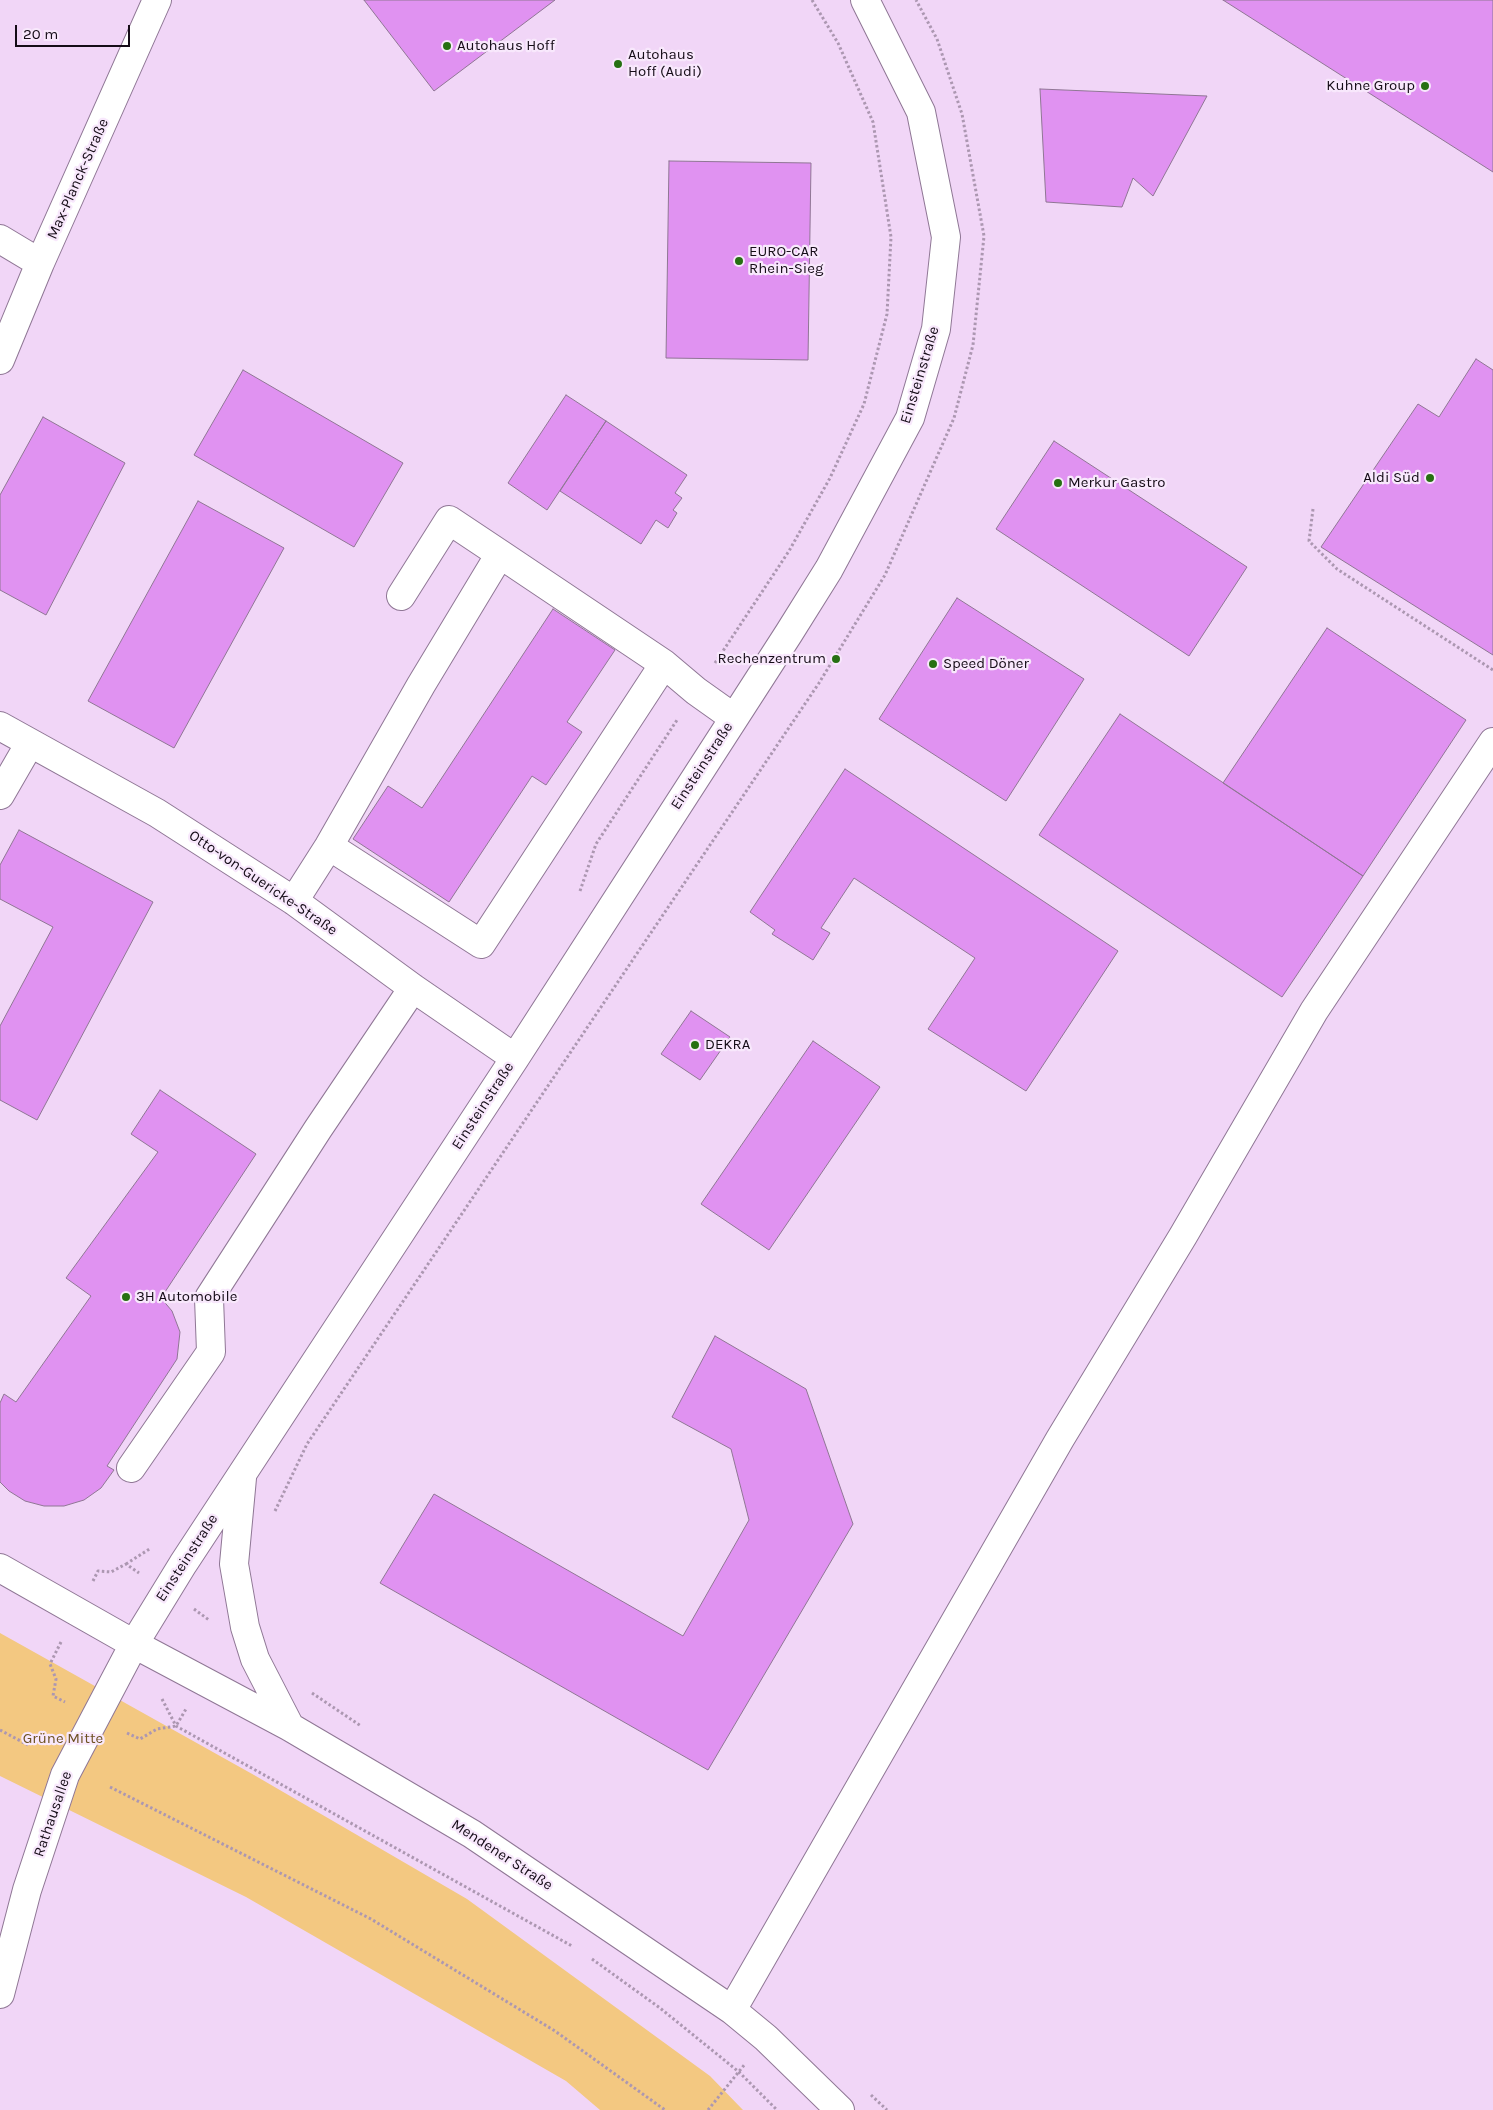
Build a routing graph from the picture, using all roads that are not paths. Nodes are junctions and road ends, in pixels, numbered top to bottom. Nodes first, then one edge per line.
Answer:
1 (157, 0) edge
2 (865, 0) edge
3 (0, 239) edge
4 (40, 263) junction
5 (0, 360) edge
6 (500, 554) junction
7 (401, 596) dead end
8 (664, 664) junction
9 (734, 718) junction
10 (0, 726) edge
11 (1493, 742) edge
12 (30, 743) junction
13 (0, 795) edge
14 (329, 846) junction
15 (294, 901) junction
16 (412, 988) junction
17 (515, 1058) junction
18 (131, 1468) dead end
19 (242, 1474) junction
20 (0, 1568) edge
21 (134, 1644) junction
22 (290, 1728) junction
23 (0, 1994) edge
24 (732, 2010) junction
25 (840, 2110) edge

1 - 4 street, Max-Planck-Straße
2 - 9 street, Einsteinstraße
3 - 4 street
4 - 5 street, Max-Planck-Straße
6 - 7 street
6 - 8 street
6 - 14 street
8 - 9 street
8 - 14 street
9 - 17 street, Einsteinstraße
10 - 12 street, Otto-von-Guericke-Straße
11 - 24 street
12 - 13 street
12 - 15 street, Otto-von-Guericke-Straße
14 - 15 street
15 - 16 street, Otto-von-Guericke-Straße
16 - 17 street, Otto-von-Guericke-Straße
16 - 18 street
17 - 19 street, Einsteinstraße
19 - 21 street, Einsteinstraße
19 - 22 street, Einsteinstraße
20 - 21 street, Mendener Straße
21 - 22 street, Mendener Straße
21 - 23 street, Rathausallee
22 - 24 street, Mendener Straße
24 - 25 street, Mendener Straße

